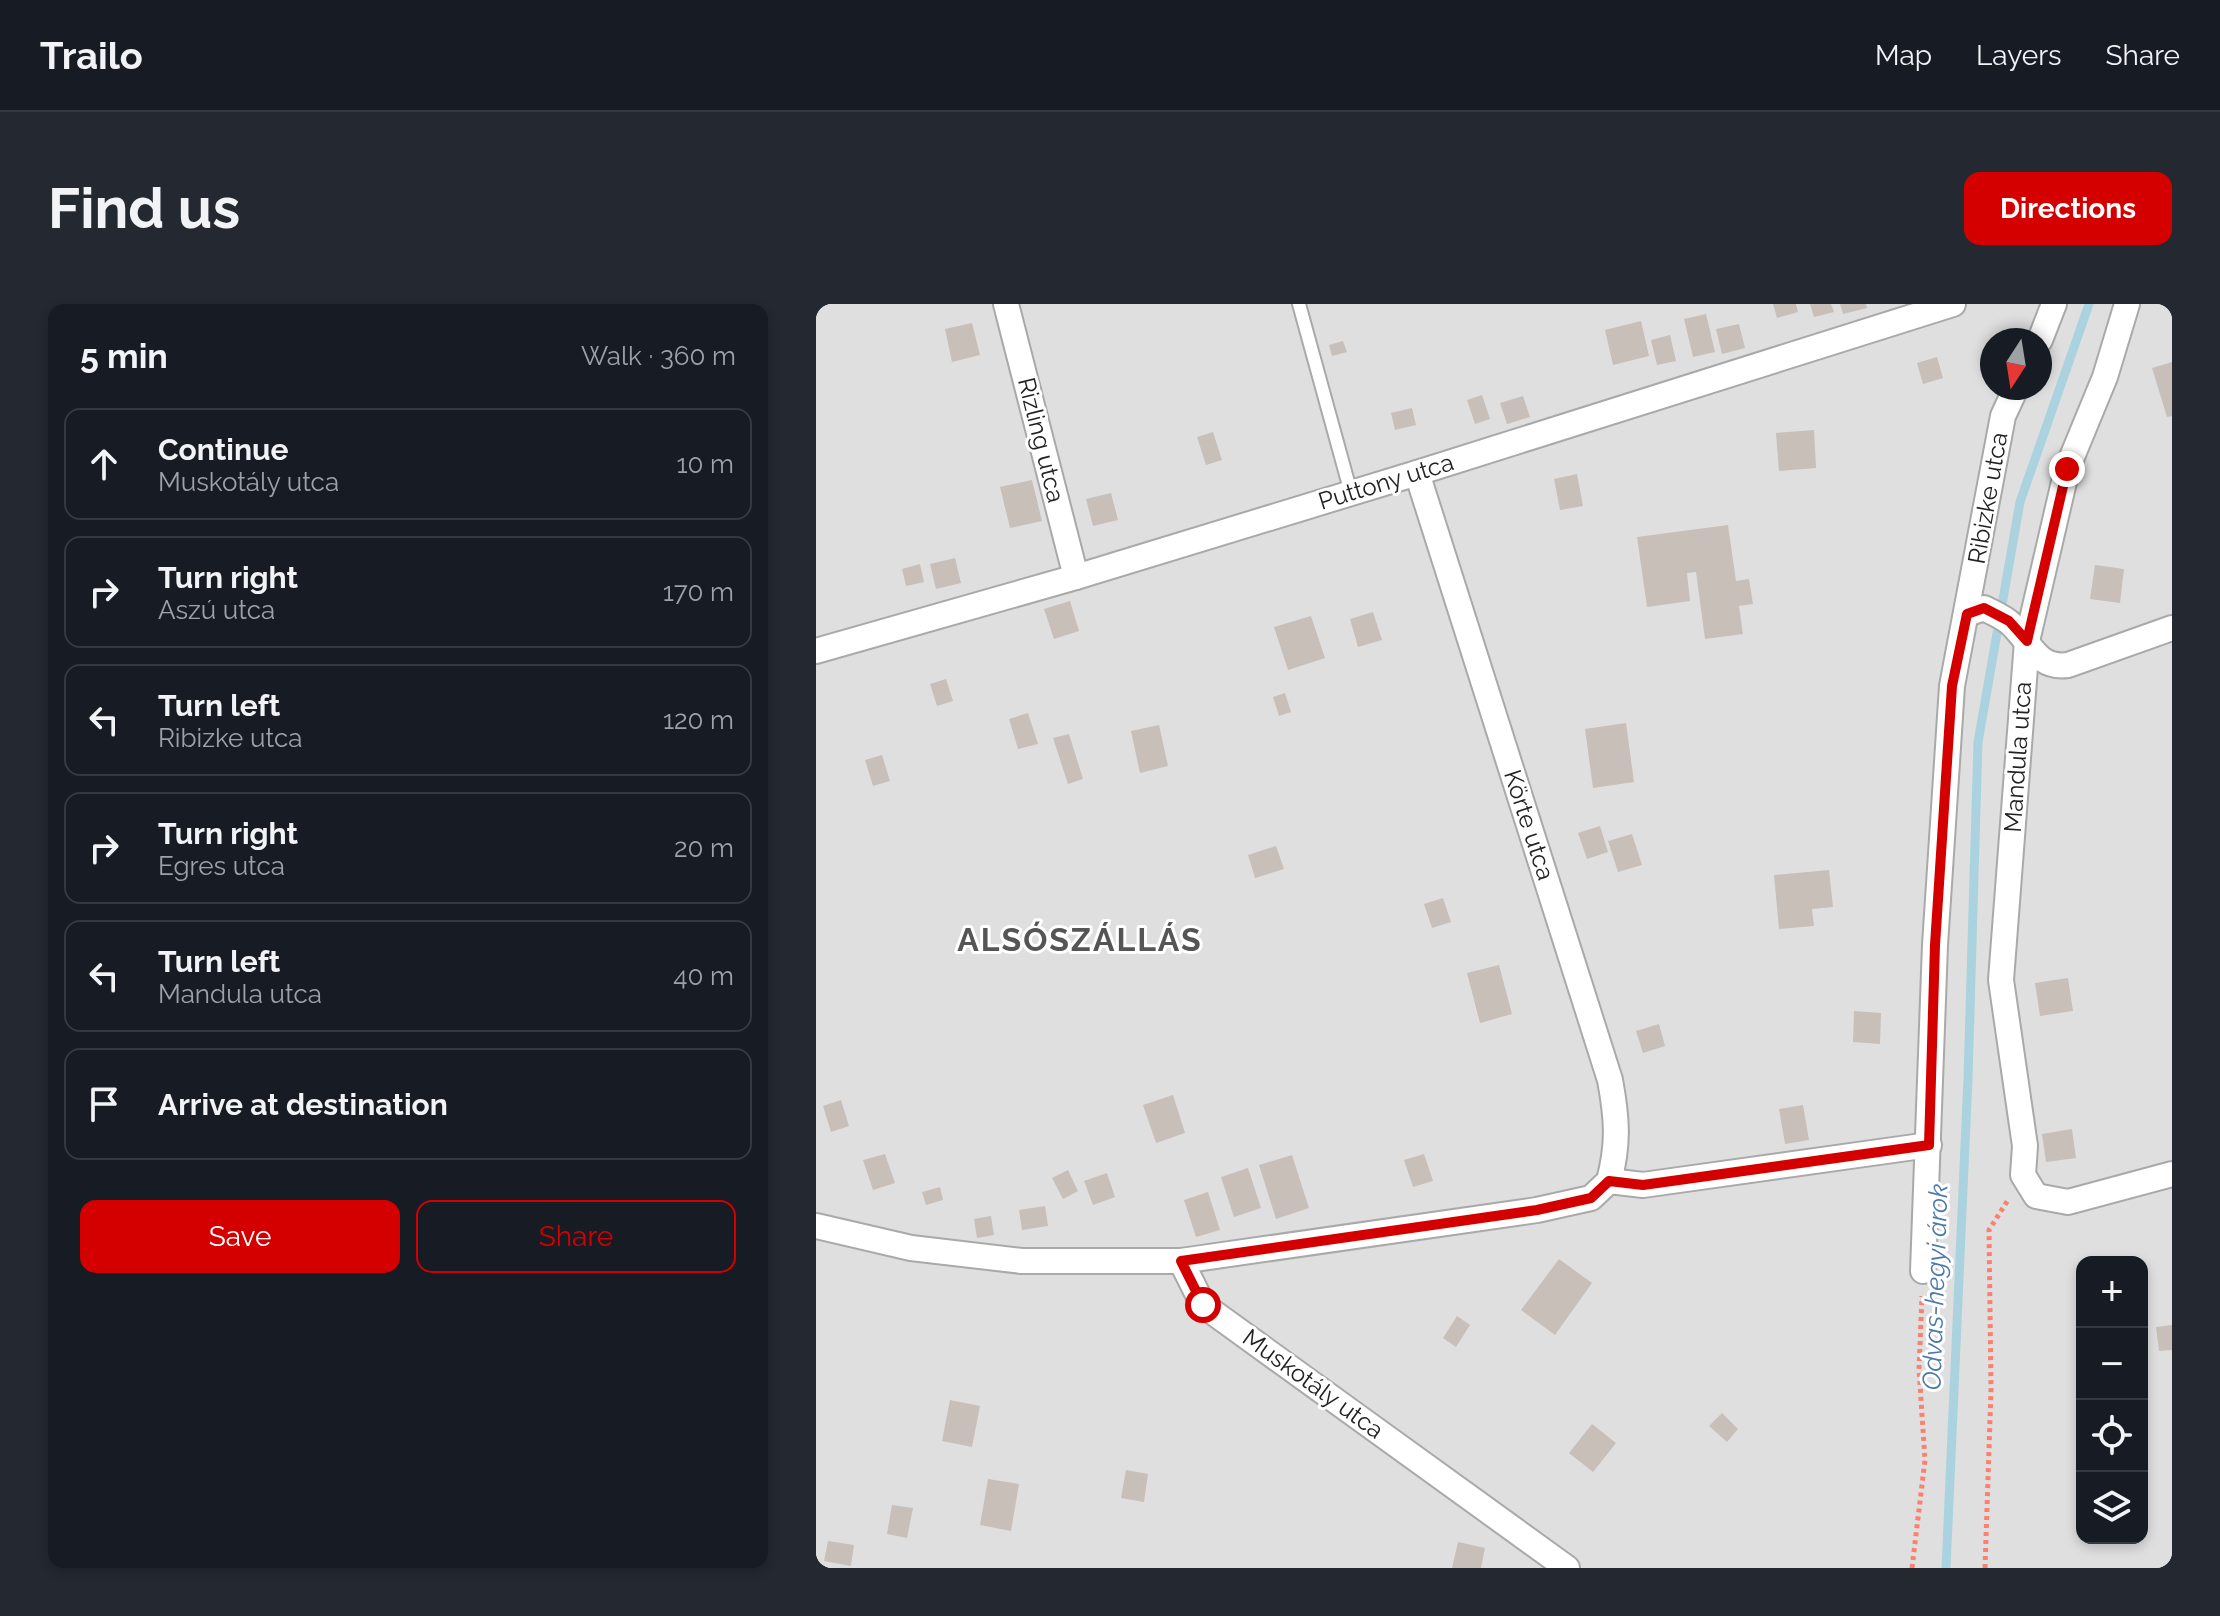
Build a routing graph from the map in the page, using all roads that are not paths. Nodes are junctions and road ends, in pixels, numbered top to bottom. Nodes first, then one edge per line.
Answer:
1 (1006, 304) edge
2 (1299, 304) edge
3 (1953, 304) edge
4 (2054, 304) edge
5 (2127, 304) edge
6 (2045, 328) edge
7 (2010, 400) edge
8 (1417, 473) junction
9 (1351, 493) junction
10 (1076, 577) junction
11 (1988, 616) junction
12 (2172, 628) edge
13 (2027, 641) junction
14 (816, 651) edge
15 (1929, 1145) junction
16 (2172, 1174) edge
17 (1609, 1181) junction
18 (816, 1226) edge
19 (1181, 1261) junction
20 (1923, 1271) road end
21 (1567, 1568) edge

1 - 10 street, Rizling utca
2 - 9 lane
3 - 8 street, Puttony utca
4 - 6 street
5 - 13 street, Mandula utca
7 - 11 street, Ribizke utca
8 - 9 street, Puttony utca
8 - 17 street, Körte utca
9 - 10 street, Puttony utca
10 - 14 street, Puttony utca
11 - 13 street
11 - 15 street, Ribizke utca
12 - 13 street
13 - 16 street, Mandula utca
15 - 17 street
15 - 20 street, Ribizke utca
17 - 19 street
18 - 19 street
19 - 21 street, Muskotály utca

